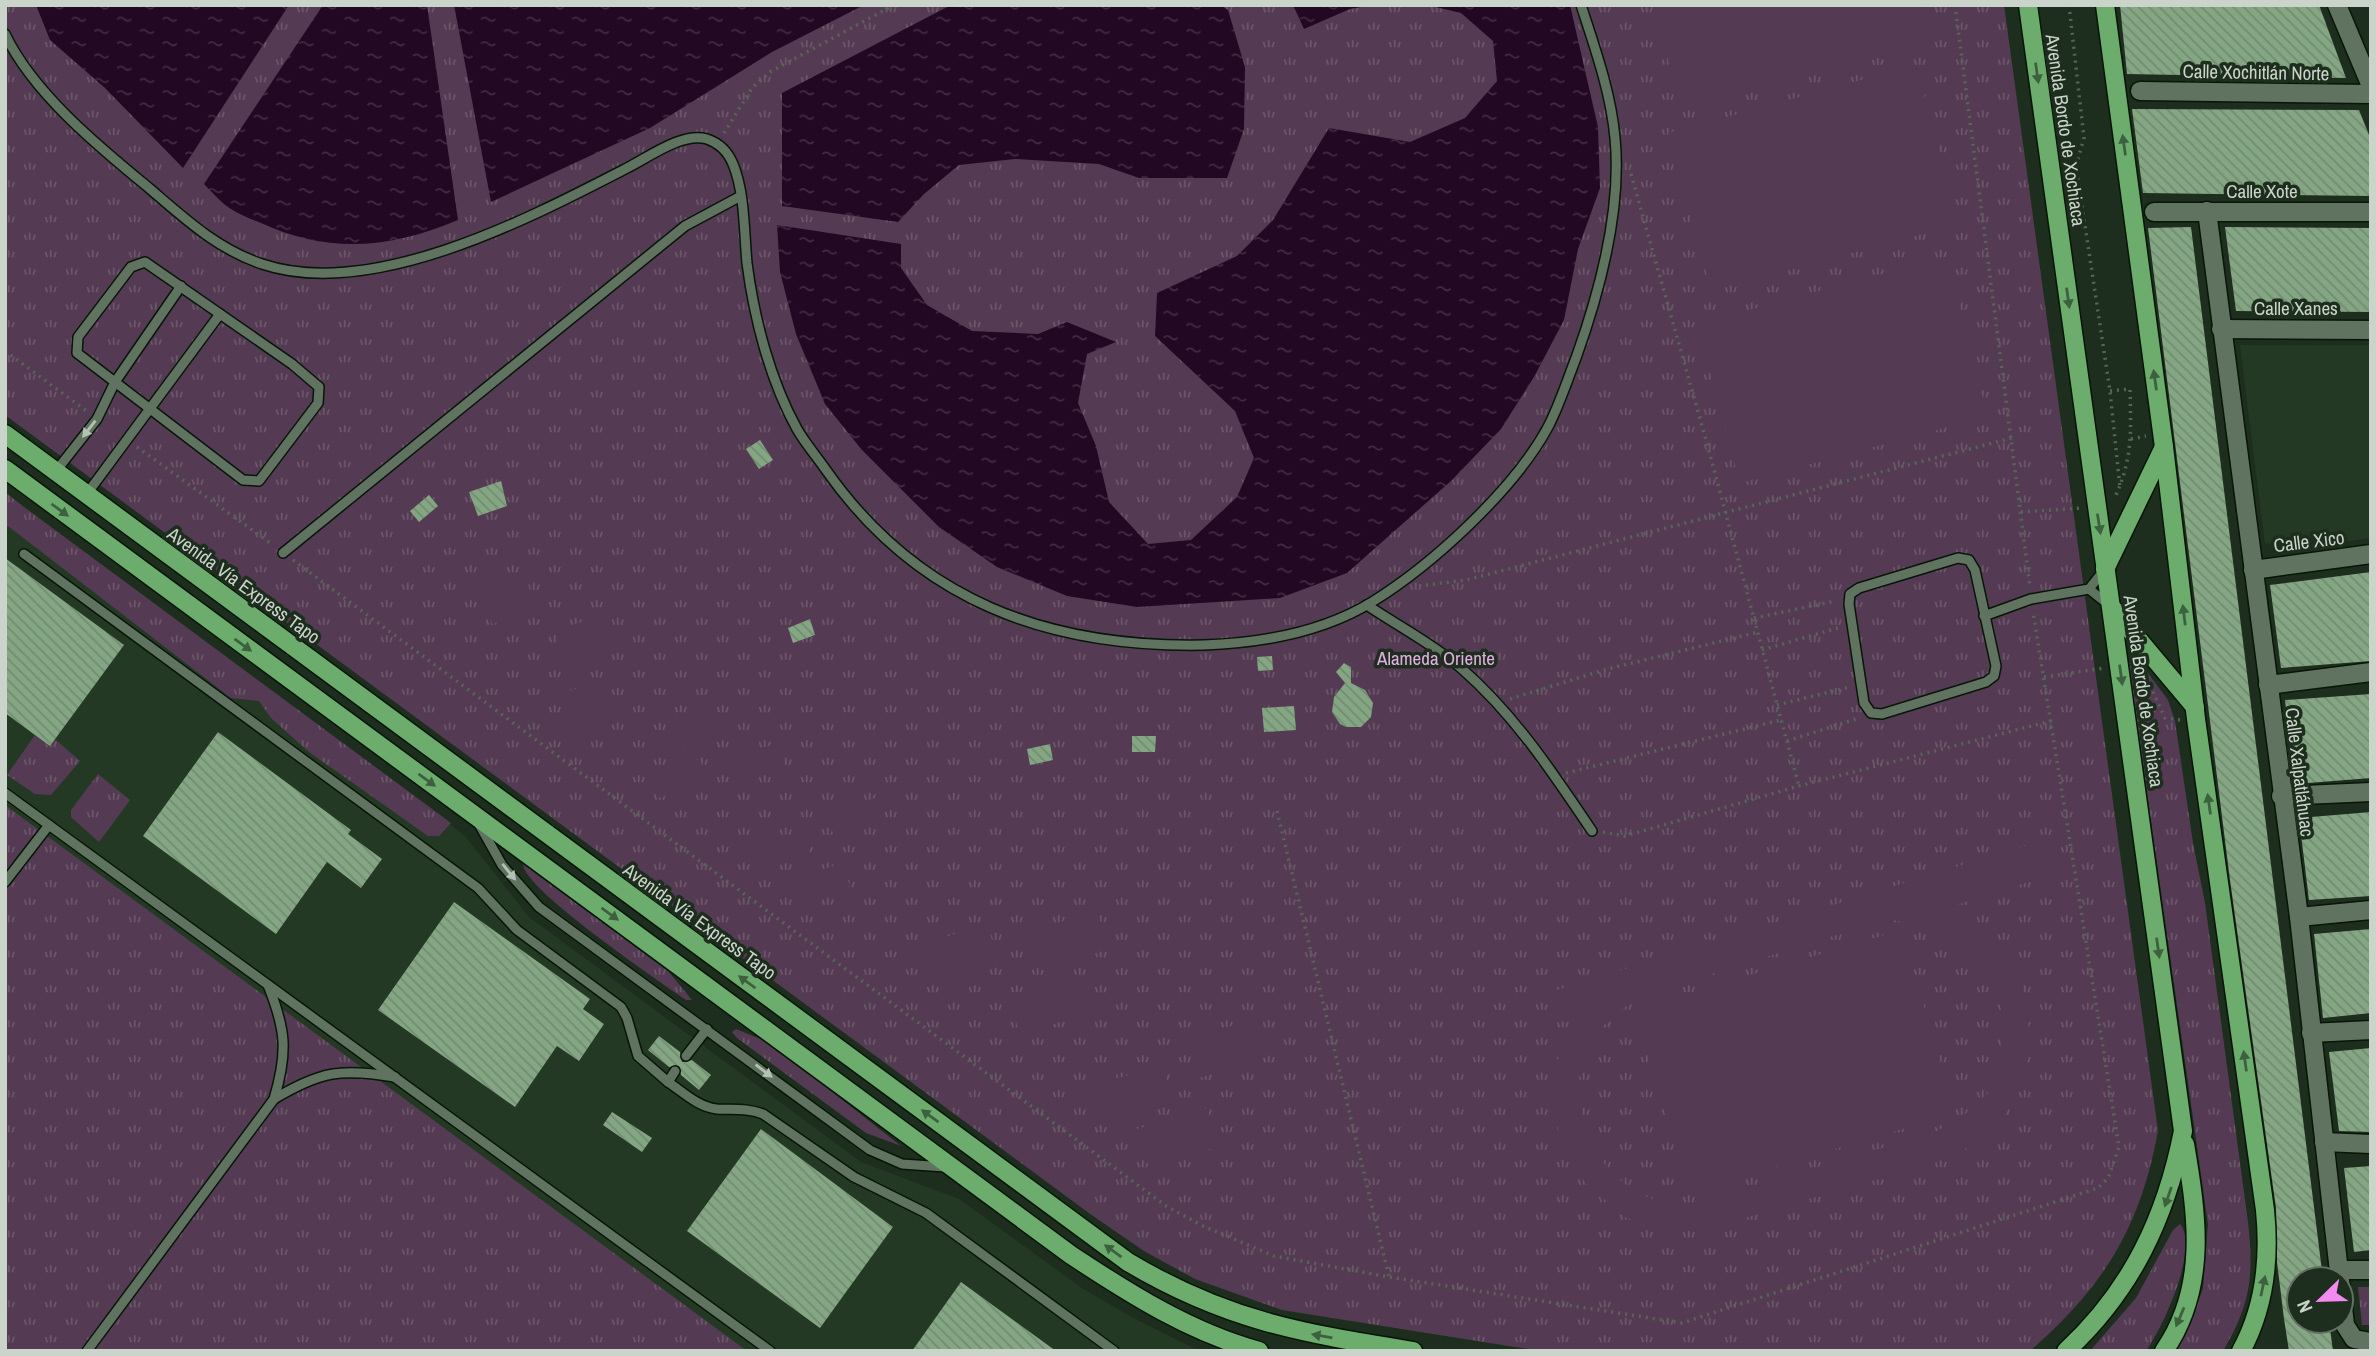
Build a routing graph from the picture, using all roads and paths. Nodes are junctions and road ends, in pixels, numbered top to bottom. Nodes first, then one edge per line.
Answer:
1 (894, 5) edge
2 (1581, 5) edge
3 (1955, 5) edge
4 (2028, 5) edge
5 (2069, 5) edge
6 (2105, 5) edge
7 (2337, 5) edge
8 (5, 34) edge
9 (2371, 86) edge
10 (2140, 91) dead end
11 (2371, 94) edge
12 (717, 143) junction
13 (1615, 157) junction
14 (739, 197) junction
15 (2207, 211) junction
16 (2154, 212) dead end
17 (2371, 212) edge
18 (181, 286) junction
19 (220, 314) junction
20 (2221, 329) junction
21 (2371, 330) edge
22 (5, 351) edge
23 (115, 382) junction
24 (2110, 391) junction
25 (151, 407) junction
26 (97, 419) junction
27 (5, 434) edge
28 (2013, 438) junction
29 (128, 440) junction
30 (2165, 447) junction
31 (5, 469) edge
32 (56, 471) junction
33 (2128, 471) dead end
34 (2120, 488) dead end
35 (86, 495) junction
36 (1726, 514) junction
37 (284, 553) junction
38 (24, 554) dead end
39 (2371, 554) edge
40 (2105, 569) junction
41 (2253, 570) junction
42 (1392, 588) junction
43 (2089, 589) junction
44 (1848, 599) junction
45 (2031, 599) junction
46 (1367, 605) junction
47 (2112, 608) junction
48 (1984, 616) junction
49 (1754, 619) junction
50 (1852, 624) junction
51 (1758, 632) junction
52 (1762, 650) junction
53 (2371, 672) edge
54 (1861, 685) junction
55 (2268, 685) junction
56 (1498, 702) junction
57 (1777, 705) junction
58 (2195, 707) junction
59 (1871, 713) junction
60 (1781, 720) junction
61 (2051, 721) junction
62 (1787, 741) junction
63 (1555, 776) junction
64 (1799, 786) junction
65 (2371, 792) edge
66 (5, 793) edge
67 (2281, 796) junction
68 (1277, 811) dead end
69 (473, 814) junction
70 (49, 825) junction
71 (1592, 831) joint
72 (5, 882) edge
73 (2371, 910) edge
74 (2299, 918) junction
75 (267, 983) junction
76 (707, 1028) junction
77 (2371, 1030) edge
78 (2311, 1033) junction
79 (686, 1056) dead end
80 (675, 1071) dead end
81 (397, 1077) junction
82 (668, 1082) junction
83 (274, 1099) junction
84 (2183, 1130) junction
85 (2324, 1142) junction
86 (2371, 1144) edge
87 (952, 1168) junction
88 (2340, 1265) edge
89 (1389, 1277) junction
90 (2350, 1335) edge
91 (2371, 1342) edge
92 (87, 1351) edge
93 (771, 1351) edge
94 (1114, 1351) edge
95 (1259, 1351) edge
96 (1413, 1351) edge
97 (2066, 1351) edge
98 (2164, 1351) edge
99 (2241, 1351) edge

1 - 12 path
2 - 13 lane
3 - 28 path
4 -> 40 main road, Avenida Bordo de Xochiaca
5 - 24 path
30 -> 6 main road
7 - 9 street
8 - 12 lane
10 - 11 street, Calle Xochitlán Norte
12 - 14 lane
13 - 36 path
13 - 42 lane
14 - 37 lane
14 - 46 lane
15 - 16 street, Calle Xote
15 - 17 street, Calle Xote
15 - 20 street, Calle Xalpatláhuac
18 - 19 lane
18 - 23 lane
18 - 23 lane
19 - 25 lane
19 - 25 lane
20 - 21 street, Calle Xanes
20 - 41 street, Calle Xalpatláhuac
22 - 26 path
23 - 25 lane
23 - 26 lane
24 - 33 path
24 - 34 path
25 - 29 lane
26 -> 32 lane
27 - 32 main road, Avenida Vía Express Tapo
28 - 36 path
28 - 45 path
29 - 35 lane
29 - 37 path
30 - 40 main road
58 -> 30 main road
31 -> 69 main road
32 - 35 main road, Avenida Vía Express Tapo
96 -> 35 main road, Avenida Vía Express Tapo
36 - 42 path
36 - 49 path
37 - 89 path
38 - 82 lane
39 - 41 street, Calle Xico
40 - 43 lane
40 - 47 main road, Avenida Bordo de Xochiaca
41 - 55 street, Calle Xalpatláhuac
42 - 46 lane
43 - 45 lane
43 - 47 lane
44 - 48 lane
44 - 49 path
44 - 50 lane
45 - 48 lane
45 - 61 path
46 - 56 lane
47 - 58 main road
47 -> 84 main road, Avenida Bordo de Xochiaca
48 - 59 lane
49 - 51 path
50 - 52 path
50 - 54 lane
51 - 52 path
51 - 56 path
52 - 57 path
53 - 55 street
54 - 57 path
54 - 59 lane
55 - 67 street, Calle Xalpatláhuac
56 - 63 lane
57 - 60 path
99 -> 58 main road
59 - 62 path
60 - 62 path
60 - 63 path
61 - 64 path
61 - 89 path
62 - 64 path
63 - 71 lane
64 - 71 path
65 - 67 street
66 - 70 lane
67 - 74 street, Calle Xalpatláhuac
68 - 89 path
69 -> 76 lane
69 -> 87 main road
70 - 72 lane
70 - 75 lane
73 - 74 street
74 - 78 street, Calle Xalpatláhuac
75 - 81 lane
75 - 83 lane
76 - 79 lane
76 -> 87 lane
77 - 78 street
78 - 85 street, Calle Xalpatláhuac
80 - 82 lane
81 - 83 lane
81 - 93 lane
82 - 94 lane
83 - 92 lane
84 -> 97 main road, Avenida Bordo de Xochiaca
84 -> 98 main road
85 - 86 street
85 - 88 street, Calle Xalpatláhuac
87 - 95 main road
90 - 91 street, Calle Xalpatláhuac

